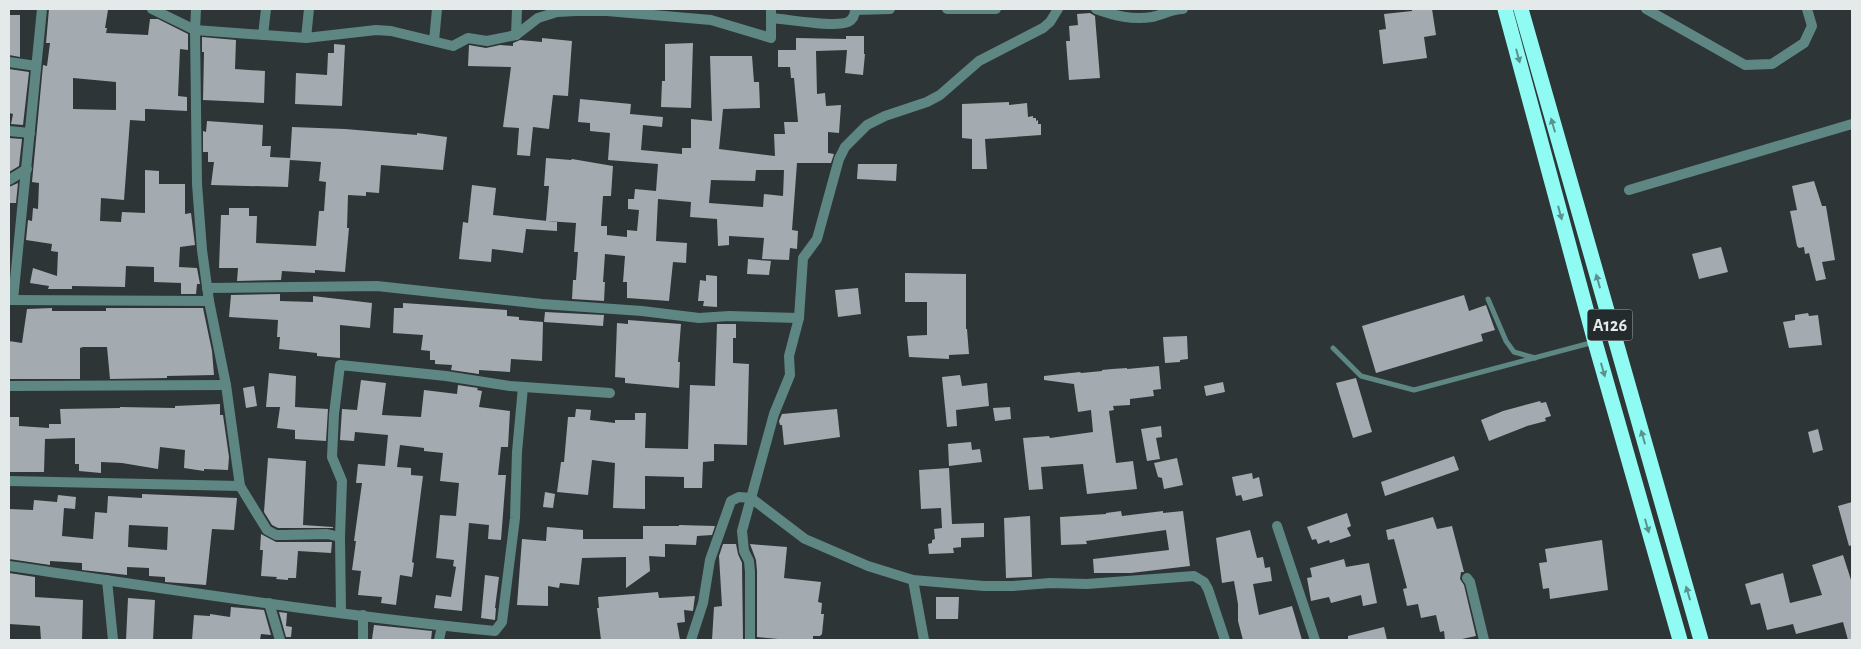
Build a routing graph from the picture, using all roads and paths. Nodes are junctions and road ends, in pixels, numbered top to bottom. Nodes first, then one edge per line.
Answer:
1 (42, 9) edge
2 (152, 9) edge
3 (196, 9) edge
4 (266, 9) edge
5 (309, 9) edge
6 (436, 9) edge
7 (517, 9) edge
8 (855, 9) edge
9 (890, 9) edge
10 (947, 9) edge
11 (965, 9) edge
12 (996, 9) edge
13 (1058, 9) edge
14 (1096, 9) edge
15 (1183, 9) edge
16 (1506, 9) edge
17 (1521, 9) edge
18 (1646, 9) edge
19 (1807, 9) edge
20 (587, 10) edge
21 (771, 13) edge
22 (195, 30) junction
23 (263, 35) junction
24 (516, 35) junction
25 (306, 38) junction
26 (434, 41) junction
27 (9, 62) edge
28 (36, 66) junction
29 (1852, 124) edge
30 (9, 131) edge
31 (30, 133) junction
32 (27, 169) junction
33 (9, 180) edge
34 (1629, 190) dead end
35 (207, 288) junction
36 (1488, 299) dead end
37 (11, 300) edge
38 (209, 301) junction
39 (799, 318) junction
40 (1595, 342) junction
41 (1333, 348) dead end
42 (1536, 358) junction
43 (226, 385) junction
44 (9, 386) edge
45 (523, 386) junction
46 (610, 393) dead end
47 (9, 481) edge
48 (240, 486) junction
49 (751, 498) junction
50 (1277, 526) dead end
51 (340, 537) junction
52 (9, 566) edge
53 (1467, 578) dead end
54 (107, 580) junction
55 (913, 580) junction
56 (269, 604) junction
57 (341, 612) junction
58 (363, 615) junction
59 (442, 626) junction
60 (113, 640) edge
61 (280, 640) edge
62 (363, 640) edge
63 (439, 640) edge
64 (691, 640) edge
65 (750, 640) edge
66 (924, 640) edge
67 (1225, 640) edge
68 (1316, 640) edge
69 (1484, 640) edge
70 (1680, 640) edge
71 (1701, 640) edge

1 - 28 street
2 - 22 street
3 - 22 street
4 - 23 street
5 - 25 street
6 - 26 street
7 - 24 street
8 - 9 street
8 - 21 street
10 - 11 street
11 - 12 street
13 - 39 street
14 - 15 street
16 -> 40 highway, A126
71 -> 17 highway, A126
18 - 19 street
20 - 21 street
20 - 24 street
22 - 23 street
22 - 35 street
23 - 25 street
24 - 26 street
25 - 26 street
27 - 28 street
28 - 31 street
29 - 34 street
30 - 31 street
31 - 32 street
32 - 33 street
32 - 37 street
35 - 38 street
35 - 39 street
36 - 42 lane
37 - 38 street
38 - 43 street
39 - 49 street
40 - 42 lane
40 -> 70 highway, A126
41 - 42 lane
43 - 44 street
43 - 48 street
45 - 46 street
45 - 51 street
45 - 59 street
47 - 48 street
48 - 51 street
49 - 55 street
49 - 64 street
49 - 65 street
50 - 68 street
51 - 57 street
52 - 54 street
53 - 69 street
54 - 56 street
54 - 60 street
55 - 66 street
55 - 67 street
56 - 57 street
56 - 61 street
57 - 58 street
58 - 59 street
58 - 62 street
59 - 63 street

